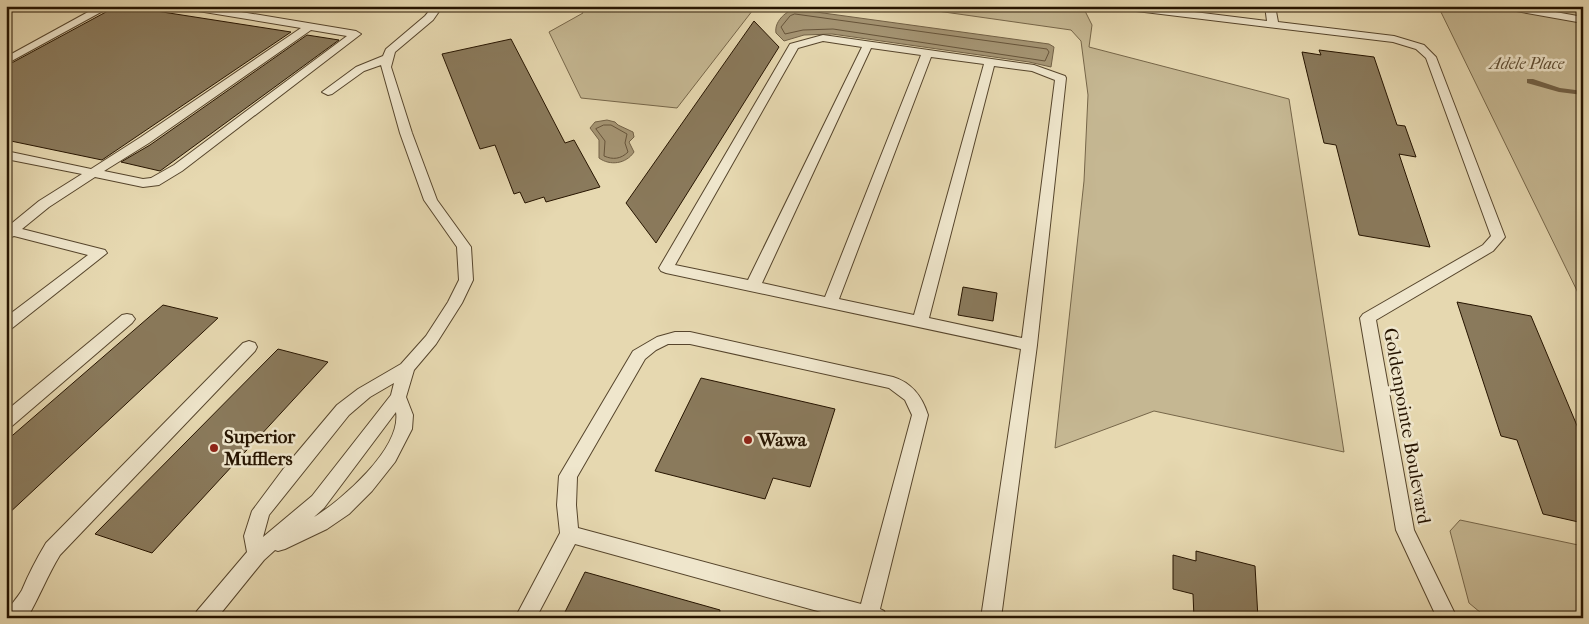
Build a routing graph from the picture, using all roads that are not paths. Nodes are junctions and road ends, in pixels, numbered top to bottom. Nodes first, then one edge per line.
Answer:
1 (107, 6) edge
2 (186, 6) edge
3 (435, 6) edge
4 (1270, 6) edge
5 (1505, 6) edge
6 (1128, 8) edge
7 (1583, 20) edge
8 (1272, 25) junction
9 (310, 26) junction
10 (868, 44) junction
11 (927, 53) junction
12 (386, 59) junction
13 (6, 61) edge
14 (990, 62) junction
15 (328, 92) dead end
16 (6, 155) edge
17 (92, 174) junction
18 (9, 233) edge
19 (753, 286) junction
20 (830, 303) junction
21 (127, 319) dead end
22 (920, 322) junction
23 (6, 325) edge
24 (1029, 345) junction
25 (250, 347) dead end
26 (407, 368) junction
27 (398, 396) junction
28 (6, 421) edge
29 (570, 534) junction
30 (257, 554) junction
31 (871, 617) edge
32 (15, 618) edge
33 (204, 618) edge
34 (525, 618) edge
35 (991, 618) edge
36 (1447, 618) edge

1 - 13 lane
2 - 9 lane
3 - 12 lane
4 - 8 lane
5 - 7 lane
6 - 8 lane, Goldenpointe Boulevard
8 - 36 lane, Goldenpointe Boulevard
9 - 17 lane
9 - 17 lane
10 - 11 lane
10 - 19 lane
10 - 19 lane
11 - 14 lane
11 - 20 lane
12 - 15 lane
12 - 26 lane
14 - 22 lane
14 - 24 lane
16 - 17 lane
17 - 18 lane
18 - 23 lane
19 - 20 lane
20 - 22 lane
21 - 28 lane
22 - 24 lane
24 - 35 lane
25 - 32 lane
26 - 27 lane
26 - 30 lane
27 - 30 lane
27 - 30 lane
29 - 31 lane
29 - 31 lane
29 - 34 lane
30 - 33 lane

